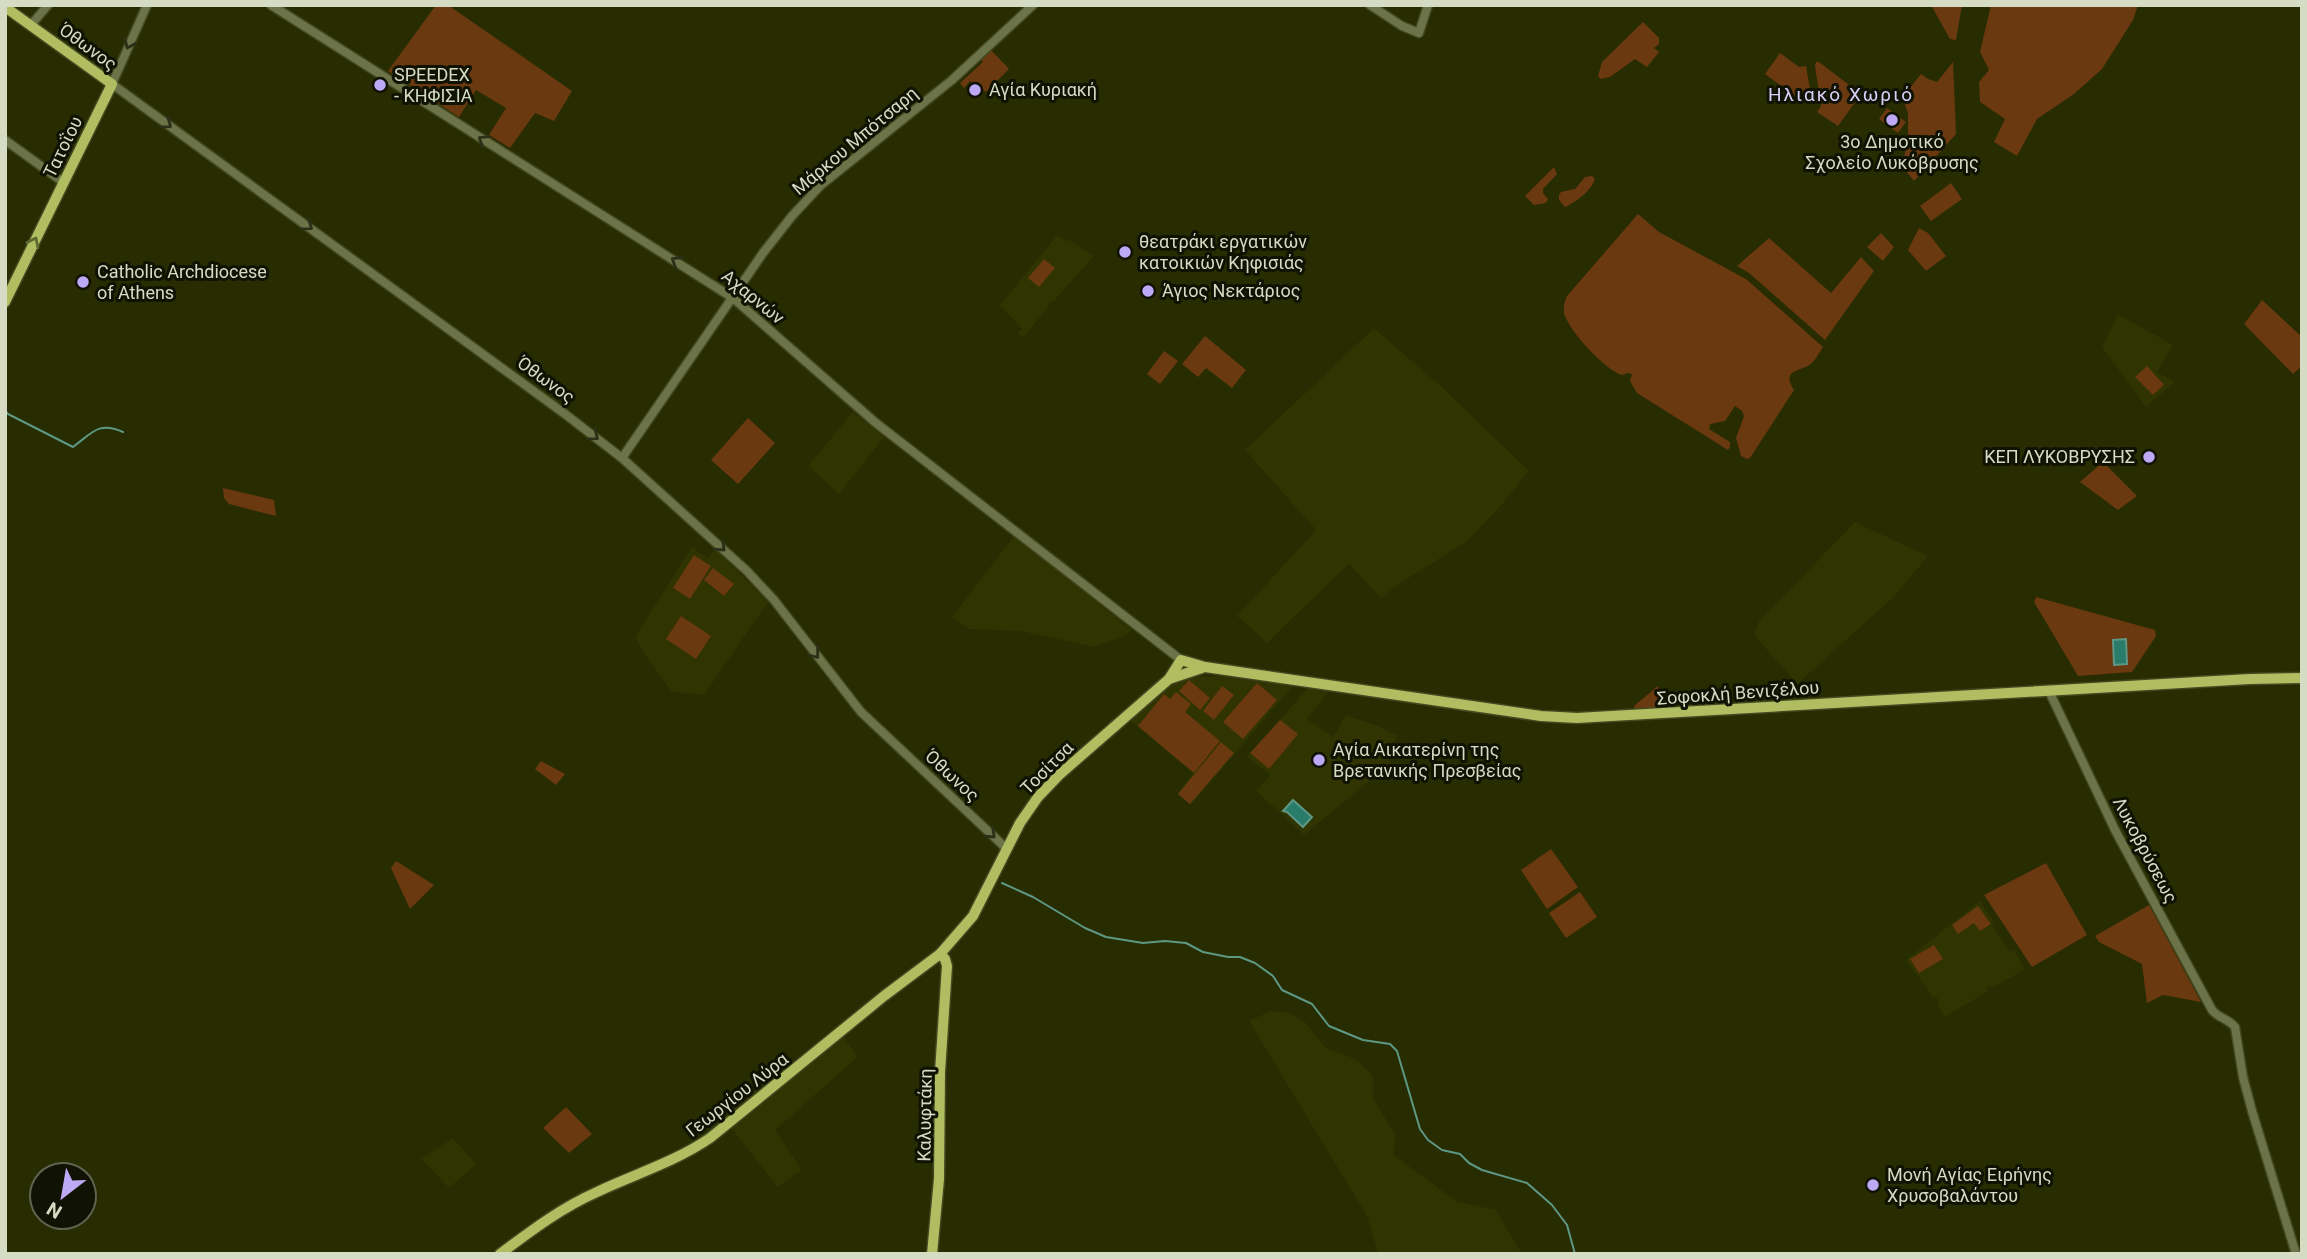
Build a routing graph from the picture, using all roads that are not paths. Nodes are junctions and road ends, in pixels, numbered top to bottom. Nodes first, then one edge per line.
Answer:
1 (48, 5) edge
2 (147, 5) edge
3 (271, 5) edge
4 (1033, 5) edge
5 (1370, 5) edge
6 (1428, 5) edge
7 (5, 7) edge
8 (31, 25) junction
9 (112, 83) junction
10 (5, 140) edge
11 (64, 182) junction
12 (733, 298) junction
13 (5, 302) edge
14 (622, 458) junction
15 (1181, 660) junction
16 (1205, 667) junction
17 (2302, 678) edge
18 (1169, 679) junction
19 (2049, 691) junction
20 (1007, 849) junction
21 (936, 957) junction
22 (500, 1254) edge
23 (932, 1254) edge
24 (2295, 1254) edge

1 - 8 street
2 -> 9 street, Τατοΐου
12 -> 3 street, Αχαρνών
4 - 12 street, Μάρκου Μπότσαρη
5 - 6 street
7 - 8 main road, Όθωνος
8 - 9 main road, Όθωνος
9 - 11 main road, Τατοΐου
9 -> 14 street, Όθωνος
10 - 11 street
13 -> 11 main road, Τατοΐου
12 - 14 street, Μάρκου Μπότσαρη
12 - 15 street, Αχαρνών
14 -> 20 street, Όθωνος
15 - 16 main road, Σοφοκλή Βενιζέλου
15 - 18 main road, Τοσίτσα
16 - 18 main road
16 - 19 main road, Σοφοκλή Βενιζέλου
17 - 19 main road, Σοφοκλή Βενιζέλου
18 - 20 main road, Τοσίτσα
19 - 24 street, Λυκοβρύσεως
20 - 21 main road, Τοσίτσα
21 - 22 main road, Γεωργίου Λύρα
21 - 23 main road, Καλυφτάκη

